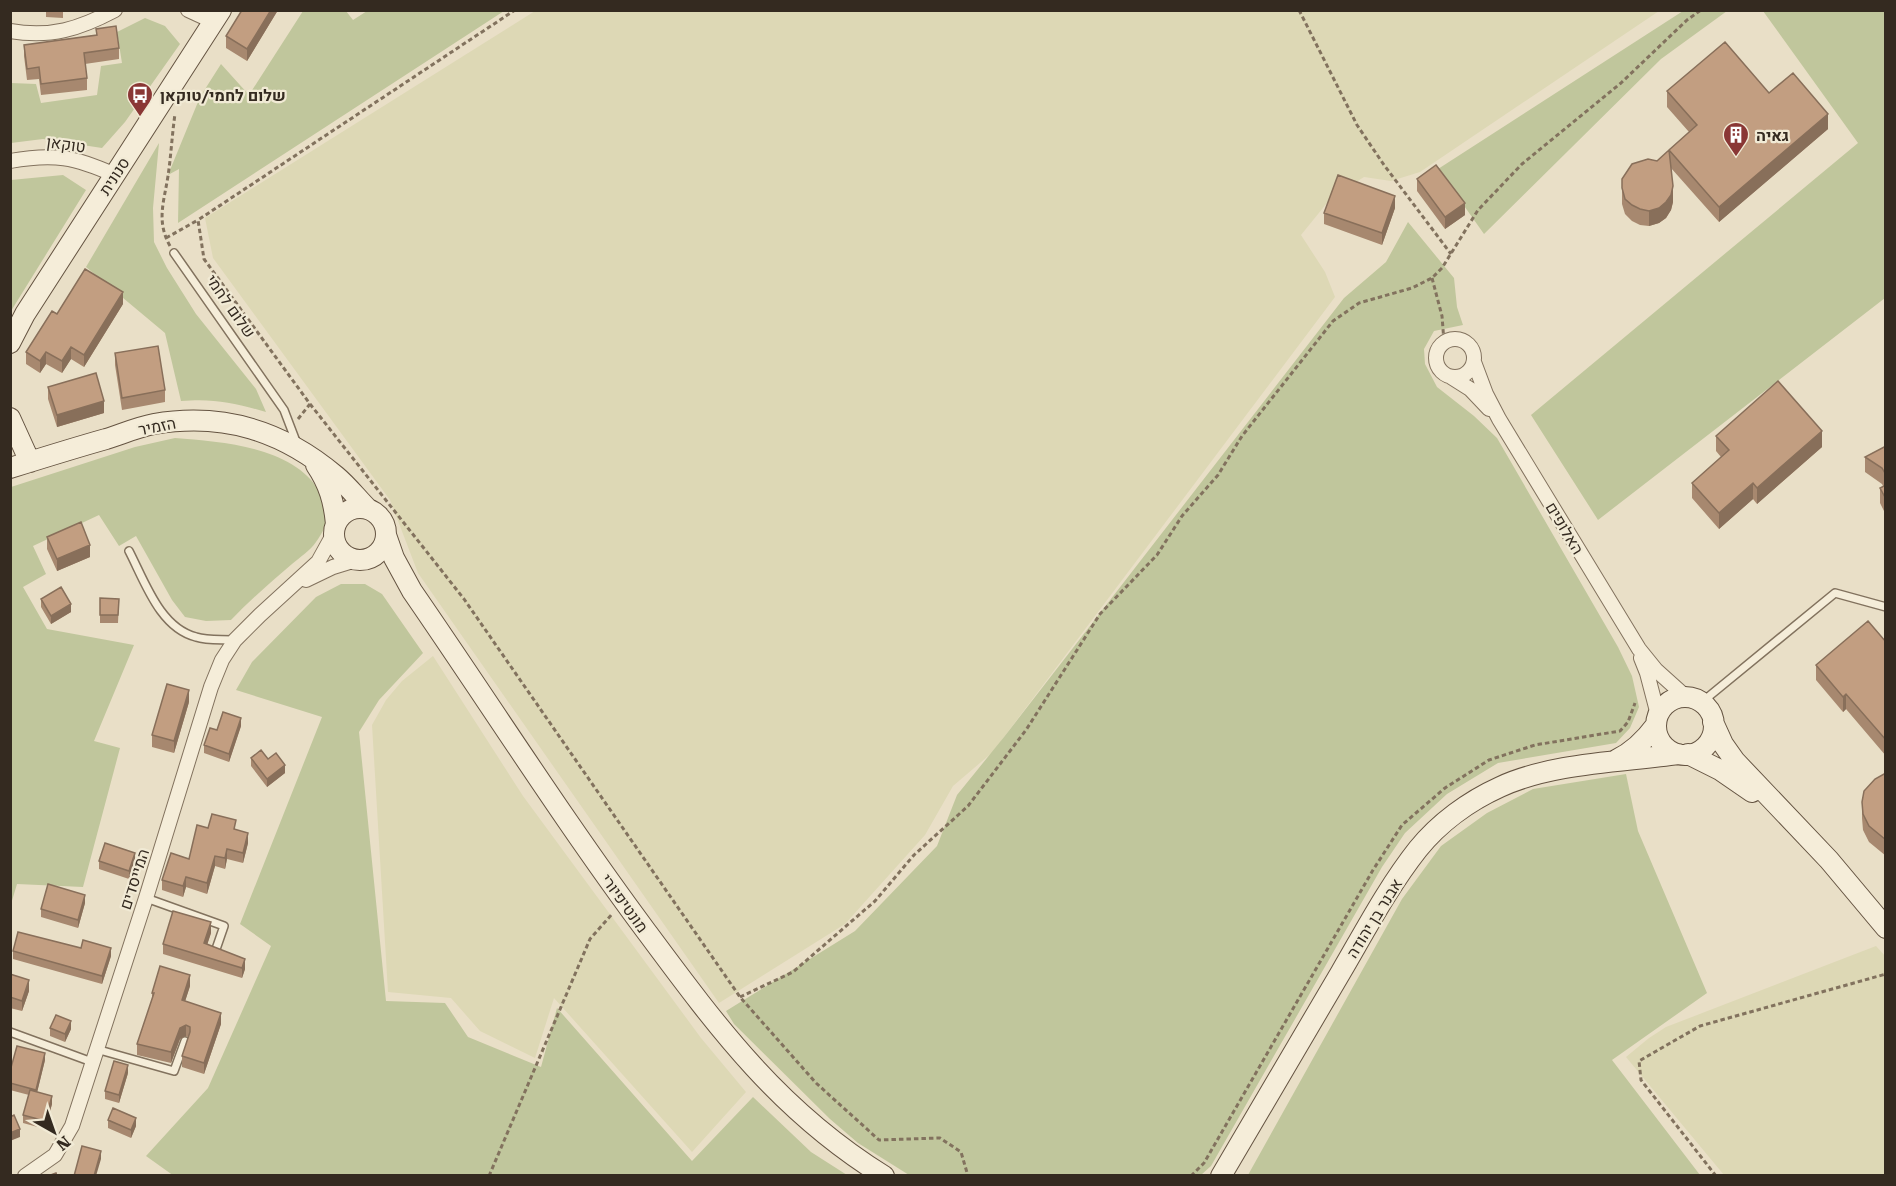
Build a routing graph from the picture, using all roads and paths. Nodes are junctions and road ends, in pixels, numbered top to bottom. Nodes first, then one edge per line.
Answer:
1 (115, 10) edge
2 (188, 10) edge
3 (515, 10) edge
4 (1299, 10) edge
5 (1701, 10) edge
6 (218, 16) edge
7 (10, 31) edge
8 (175, 110) dead end
9 (10, 161) edge
10 (115, 175) junction
11 (198, 220) junction
12 (166, 238) junction
13 (174, 253) joint
14 (1451, 254) junction
15 (1432, 278) junction
16 (11, 339) edge
17 (1444, 342) junction
18 (1474, 362) junction
19 (1451, 377) junction
20 (310, 405) junction
21 (10, 418) edge
22 (1499, 419) junction
23 (290, 428) junction
24 (300, 450) junction
25 (30, 462) junction
26 (10, 468) edge
27 (368, 509) junction
28 (335, 528) junction
29 (386, 535) junction
30 (129, 551) dead end
31 (363, 559) junction
32 (412, 591) junction
33 (281, 595) junction
34 (1886, 608) edge
35 (1632, 637) junction
36 (235, 640) junction
37 (1694, 700) junction
38 (1657, 720) junction
39 (1713, 722) junction
40 (1683, 754) junction
41 (1611, 763) junction
42 (1793, 823) junction
43 (146, 898) junction
44 (625, 903) junction
45 (1879, 915) edge
46 (1886, 928) edge
47 (215, 952) edge
48 (1886, 974) edge
49 (740, 997) junction
50 (10, 1032) edge
51 (186, 1041) edge
52 (94, 1056) junction
53 (25, 1176) edge
54 (489, 1176) edge
55 (884, 1176) edge
56 (968, 1176) edge
57 (1221, 1176) edge
58 (1716, 1176) edge

1 - 7 street
2 - 6 street
3 - 11 path
4 - 14 path
5 - 14 path
6 - 10 street, סנונית
8 - 12 path
9 - 10 street, טוקאן
10 - 16 street, סנונית
11 - 12 path
11 - 20 path
12 - 13 path
13 - 23 lane, שלום לחמי
14 - 15 path
15 - 17 path
15 - 49 path
17 - 18 street
17 - 19 street
18 - 19 street
18 - 22 street, האלופים
19 - 22 street, האלופים
20 - 23 path
20 - 49 path
21 - 25 street
22 - 35 street, האלופים
23 - 24 lane, שלום לחמי
24 - 25 street, הזמיר
24 - 27 street, הזמיר
24 - 28 street, הזמיר
25 - 26 street, הזמיר
27 - 28 street
27 - 29 street
28 - 31 street
28 - 33 street, המייסדים
29 - 31 street
29 - 32 street, מונטיפיורי
30 - 36 lane
31 - 32 street, מונטיפיורי
31 - 33 street, המייסדים
32 - 44 street, מונטיפיורי
33 - 36 street, המייסדים
34 - 37 lane
35 - 37 street, האלופים
35 - 38 street, האלופים
36 - 43 street, המייסדים
37 - 38 street
37 - 39 street
38 - 40 street
38 - 41 street, אבנר בן יהודה
39 - 40 street
39 - 42 street
40 - 41 street, אבנר בן יהודה
40 - 42 street
41 - 57 street, אבנר בן יהודה
42 - 45 street
43 - 47 lane
43 - 52 street, המייסדים
44 - 54 path
44 - 55 street, מונטיפיורי
45 - 46 street
48 - 58 path
49 - 56 path
50 - 52 lane
51 - 52 lane
52 - 53 street, המייסדים

